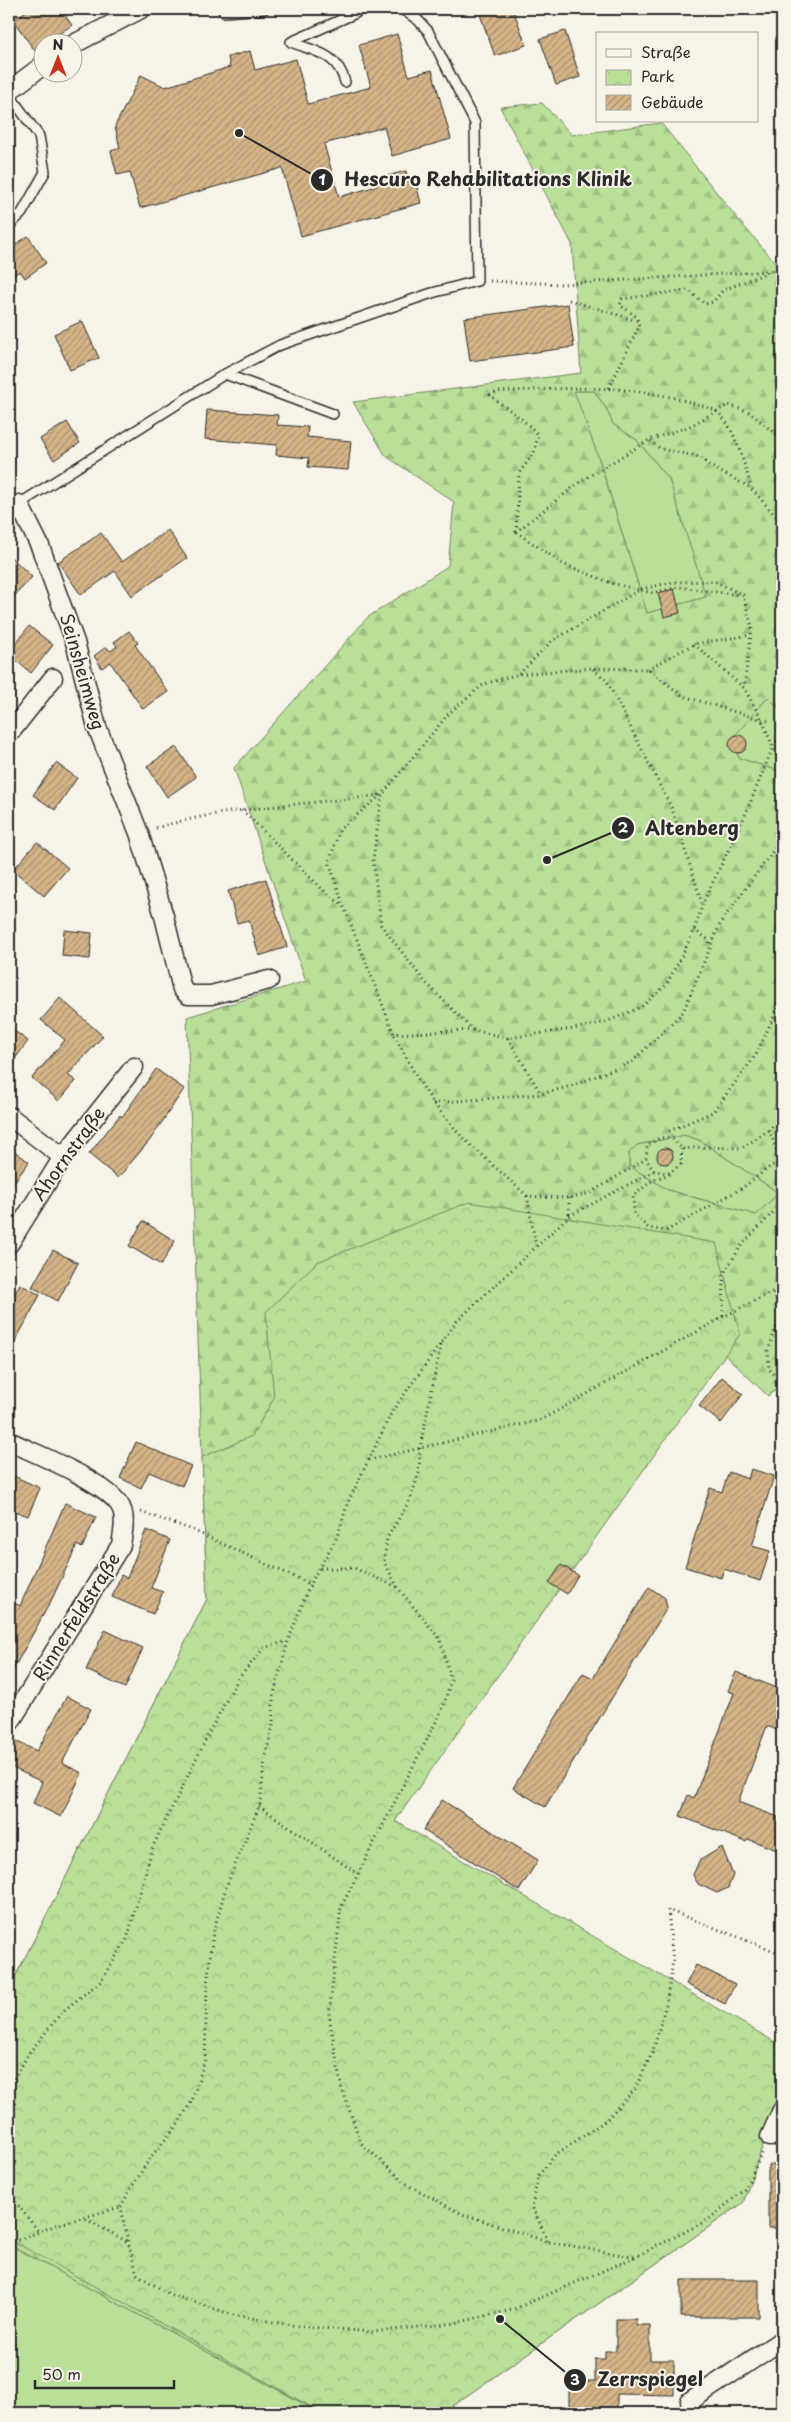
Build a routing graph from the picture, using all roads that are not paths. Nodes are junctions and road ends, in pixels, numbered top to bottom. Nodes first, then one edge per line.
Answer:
1 (141, 9) edge
2 (222, 9) edge
3 (264, 9) edge
4 (357, 9) edge
5 (402, 9) edge
6 (82, 41) edge
7 (32, 74) edge
8 (345, 82) dead end
9 (9, 92) edge
10 (9, 226) edge
11 (226, 374) junction
12 (333, 414) dead end
13 (14, 510) edge
14 (53, 678) dead end
15 (9, 734) edge
16 (269, 980) dead end
17 (134, 1067) dead end
18 (9, 1116) edge
19 (63, 1157) junction
20 (9, 1244) edge
21 (9, 1441) edge
22 (9, 1724) edge
23 (782, 2110) edge
24 (770, 2137) road end
25 (782, 2340) edge
26 (690, 2401) dead end

1 - 6 street
2 - 3 lane
4 - 8 lane
5 - 11 lane, Seinsheimweg
7 - 9 street
9 - 10 lane
11 - 12 lane
11 - 13 lane, Seinsheimweg
13 - 16 street, Seinsheimweg
14 - 15 street
17 - 19 street, Ahornstraße
18 - 19 street
19 - 20 street, Ahornstraße
21 - 22 street, Rinnerfeldstraße
23 - 24 street
25 - 26 street

